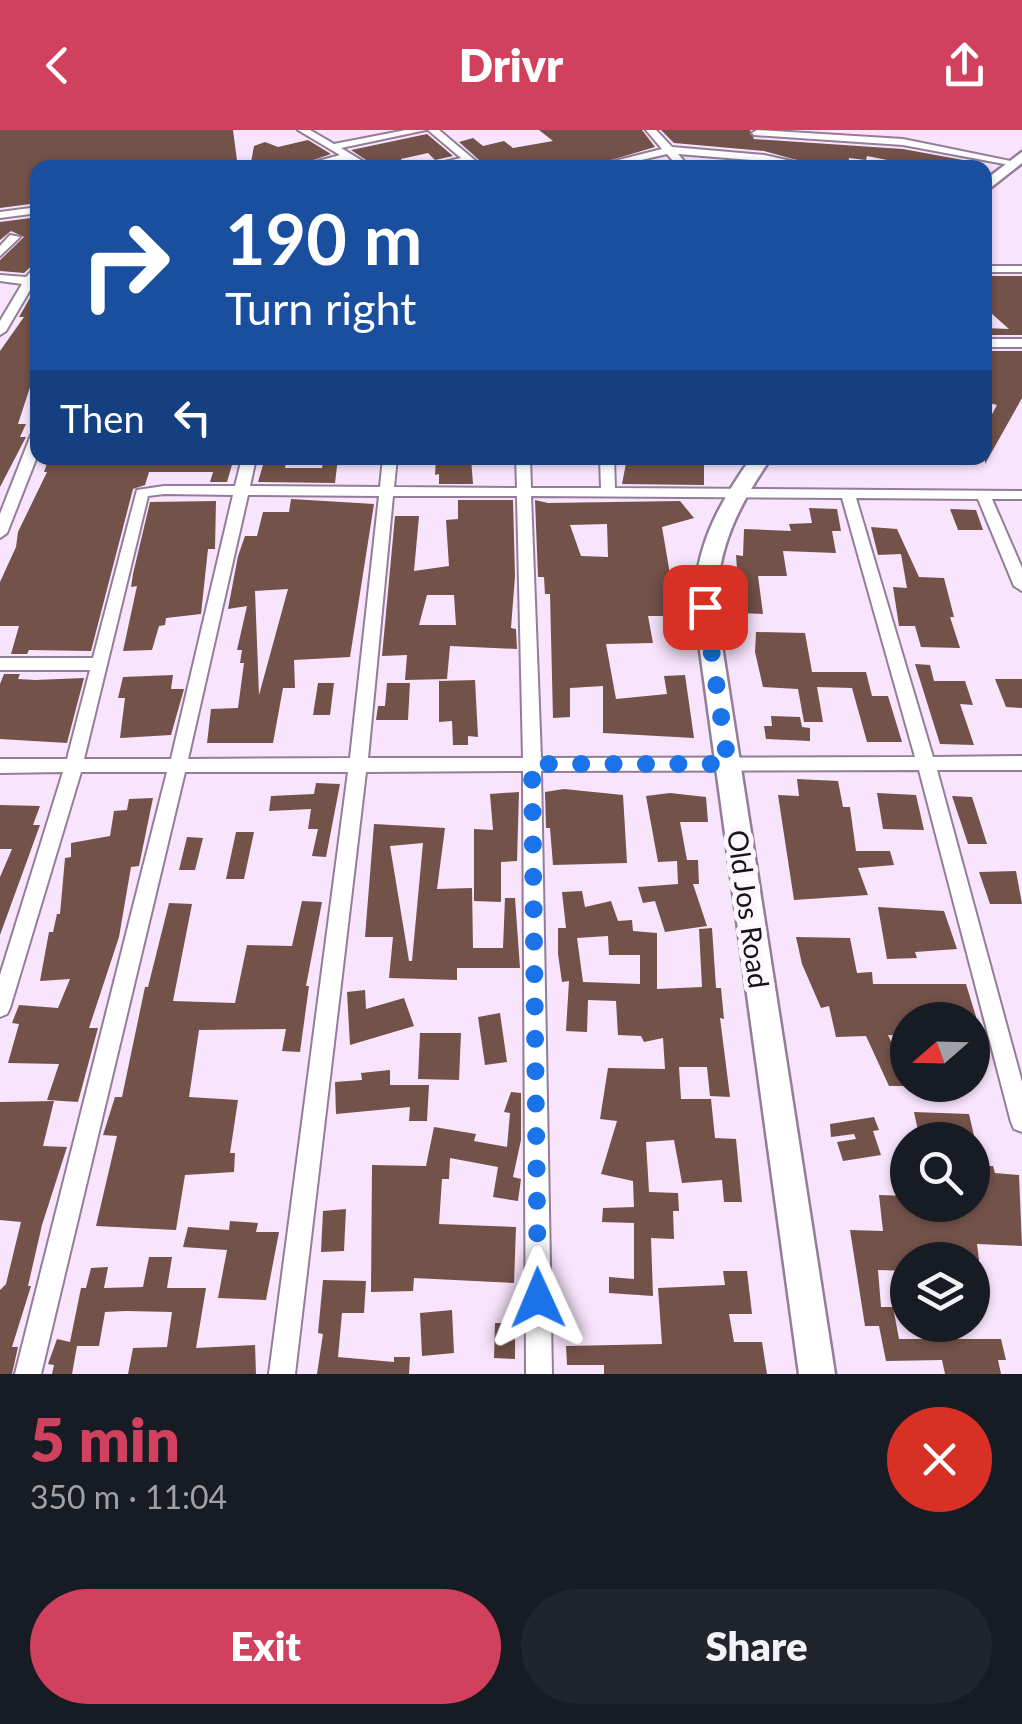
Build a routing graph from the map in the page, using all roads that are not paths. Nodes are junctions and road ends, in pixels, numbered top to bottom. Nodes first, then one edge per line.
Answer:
1 (303, 130) edge
2 (421, 130) edge
3 (432, 130) edge
4 (650, 130) edge
5 (756, 133) dead end
6 (336, 146) junction
7 (669, 150) junction
8 (350, 156) junction
9 (1019, 159) edge
10 (333, 160) edge
11 (357, 160) edge
12 (470, 160) edge
13 (626, 160) edge
14 (678, 160) edge
15 (775, 160) edge
16 (992, 182) edge
17 (30, 211) edge
18 (0, 215) edge
19 (14, 236) dead end
20 (0, 253) edge
21 (992, 269) edge
22 (1022, 269) edge
23 (0, 278) edge
24 (30, 281) edge
25 (30, 287) edge
26 (0, 331) edge
27 (1022, 342) edge
28 (992, 343) edge
29 (30, 456) edge
30 (247, 465) edge
31 (389, 465) edge
32 (524, 465) edge
33 (607, 465) edge
34 (756, 465) edge
35 (239, 492) junction
36 (385, 493) junction
37 (526, 494) junction
38 (608, 494) junction
39 (848, 495) junction
40 (982, 495) junction
41 (1022, 495) edge
42 (734, 496) junction
43 (0, 533) edge
44 (1022, 586) edge
45 (0, 664) edge
46 (101, 664) junction
47 (926, 763) junction
48 (1022, 763) edge
49 (532, 764) junction
50 (728, 764) junction
51 (74, 765) junction
52 (178, 765) junction
53 (0, 766) edge
54 (358, 766) junction
55 (0, 1008) edge
56 (1022, 1122) edge
57 (28, 1374) edge
58 (282, 1374) edge
59 (538, 1374) edge
60 (817, 1374) edge

1 - 6 street
2 - 6 street
3 - 12 street
4 - 7 street
5 - 9 street
6 - 8 street
7 - 13 street
7 - 14 street
7 - 15 street
8 - 10 street
8 - 11 street
9 - 16 main road
17 - 18 street
19 - 20 street
21 - 22 street
23 - 24 street
25 - 26 street
27 - 28 street
29 - 43 street
30 - 35 street
31 - 36 street
32 - 37 street
33 - 38 street
34 - 42 main road, Old Jos Road
35 - 36 street
35 - 46 street
35 - 52 street
36 - 37 street
36 - 54 street
37 - 38 street
37 - 49 street
38 - 42 street
39 - 40 street
39 - 42 street
39 - 47 street
40 - 41 street
40 - 44 street
42 - 50 main road, Old Jos Road
45 - 46 street
46 - 51 street
47 - 48 street
47 - 50 street
47 - 56 street
49 - 50 street
49 - 54 street
49 - 59 street
50 - 60 main road, Old Jos Road
51 - 52 street
51 - 53 street
51 - 55 street
52 - 54 street
52 - 57 street
54 - 58 street

